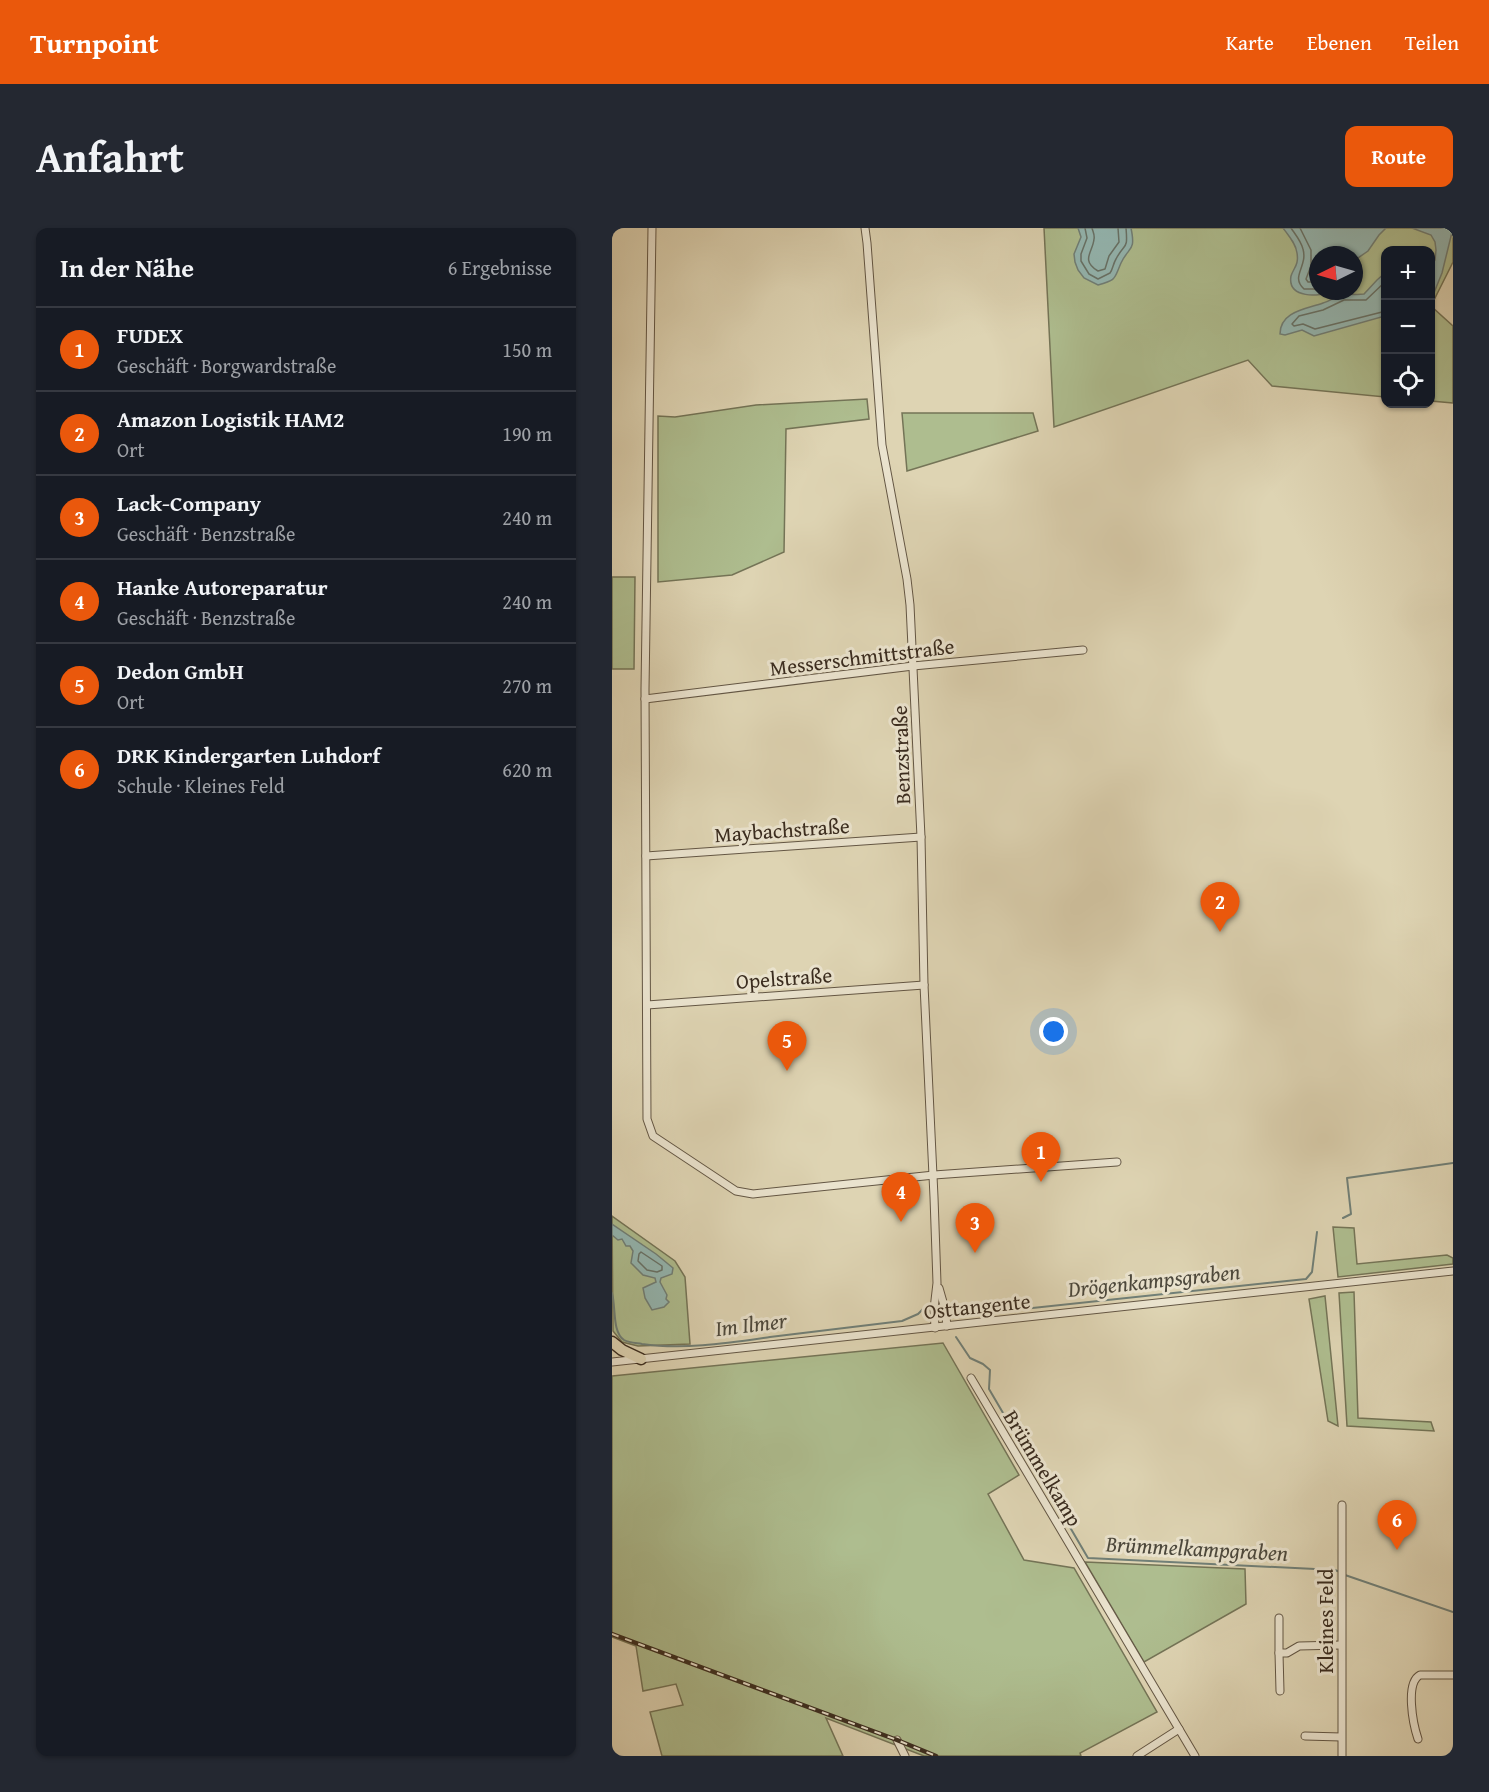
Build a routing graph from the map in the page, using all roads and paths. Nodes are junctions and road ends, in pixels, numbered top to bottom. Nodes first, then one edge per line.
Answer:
1 (652, 228) edge
2 (865, 228) edge
3 (1083, 651) dead end
4 (913, 666) junction
5 (645, 699) junction
6 (921, 837) junction
7 (646, 856) junction
8 (924, 985) junction
9 (647, 1005) junction
10 (1117, 1162) dead end
11 (934, 1175) junction
12 (1453, 1270) edge
13 (937, 1283) junction
14 (947, 1326) junction
15 (935, 1328) junction
16 (612, 1342) edge
17 (642, 1359) junction
18 (612, 1362) edge
19 (972, 1378) dead end
20 (1342, 1506) dead end
21 (1279, 1618) dead end
22 (1341, 1645) junction
23 (1279, 1653) junction
24 (1453, 1675) edge
25 (1280, 1691) dead end
26 (1179, 1729) junction
27 (1305, 1736) dead end
28 (1341, 1737) junction
29 (1418, 1738) dead end
30 (897, 1740) dead end
31 (905, 1756) edge
32 (1137, 1756) edge
33 (1195, 1756) edge
34 (1342, 1756) edge

1 - 5 street
2 - 4 street, Benzstraße
3 - 4 street, Messerschmittstraße
4 - 5 street, Messerschmittstraße
4 - 6 street, Benzstraße
5 - 7 street
6 - 7 street, Maybachstraße
6 - 8 street, Benzstraße
7 - 9 street
8 - 9 street, Opelstraße
8 - 11 street, Benzstraße
9 - 11 street
10 - 11 street
11 - 13 street, Benzstraße
12 - 14 street, Osttangente
13 - 14 street, Benzstraße
13 - 15 street, Benzstraße
14 - 15 street, Osttangente
15 - 17 street, Osttangente
16 - 17 highway
17 - 18 street, Osttangente
19 - 26 street, Brümmelkamp
20 - 22 street, Kleines Feld
21 - 23 street
22 - 23 street
22 - 28 street, Kleines Feld
23 - 25 street
24 - 29 street
26 - 32 street
26 - 33 street, Brümmelkamp
27 - 28 street
28 - 34 street, Kleines Feld
30 - 31 street

